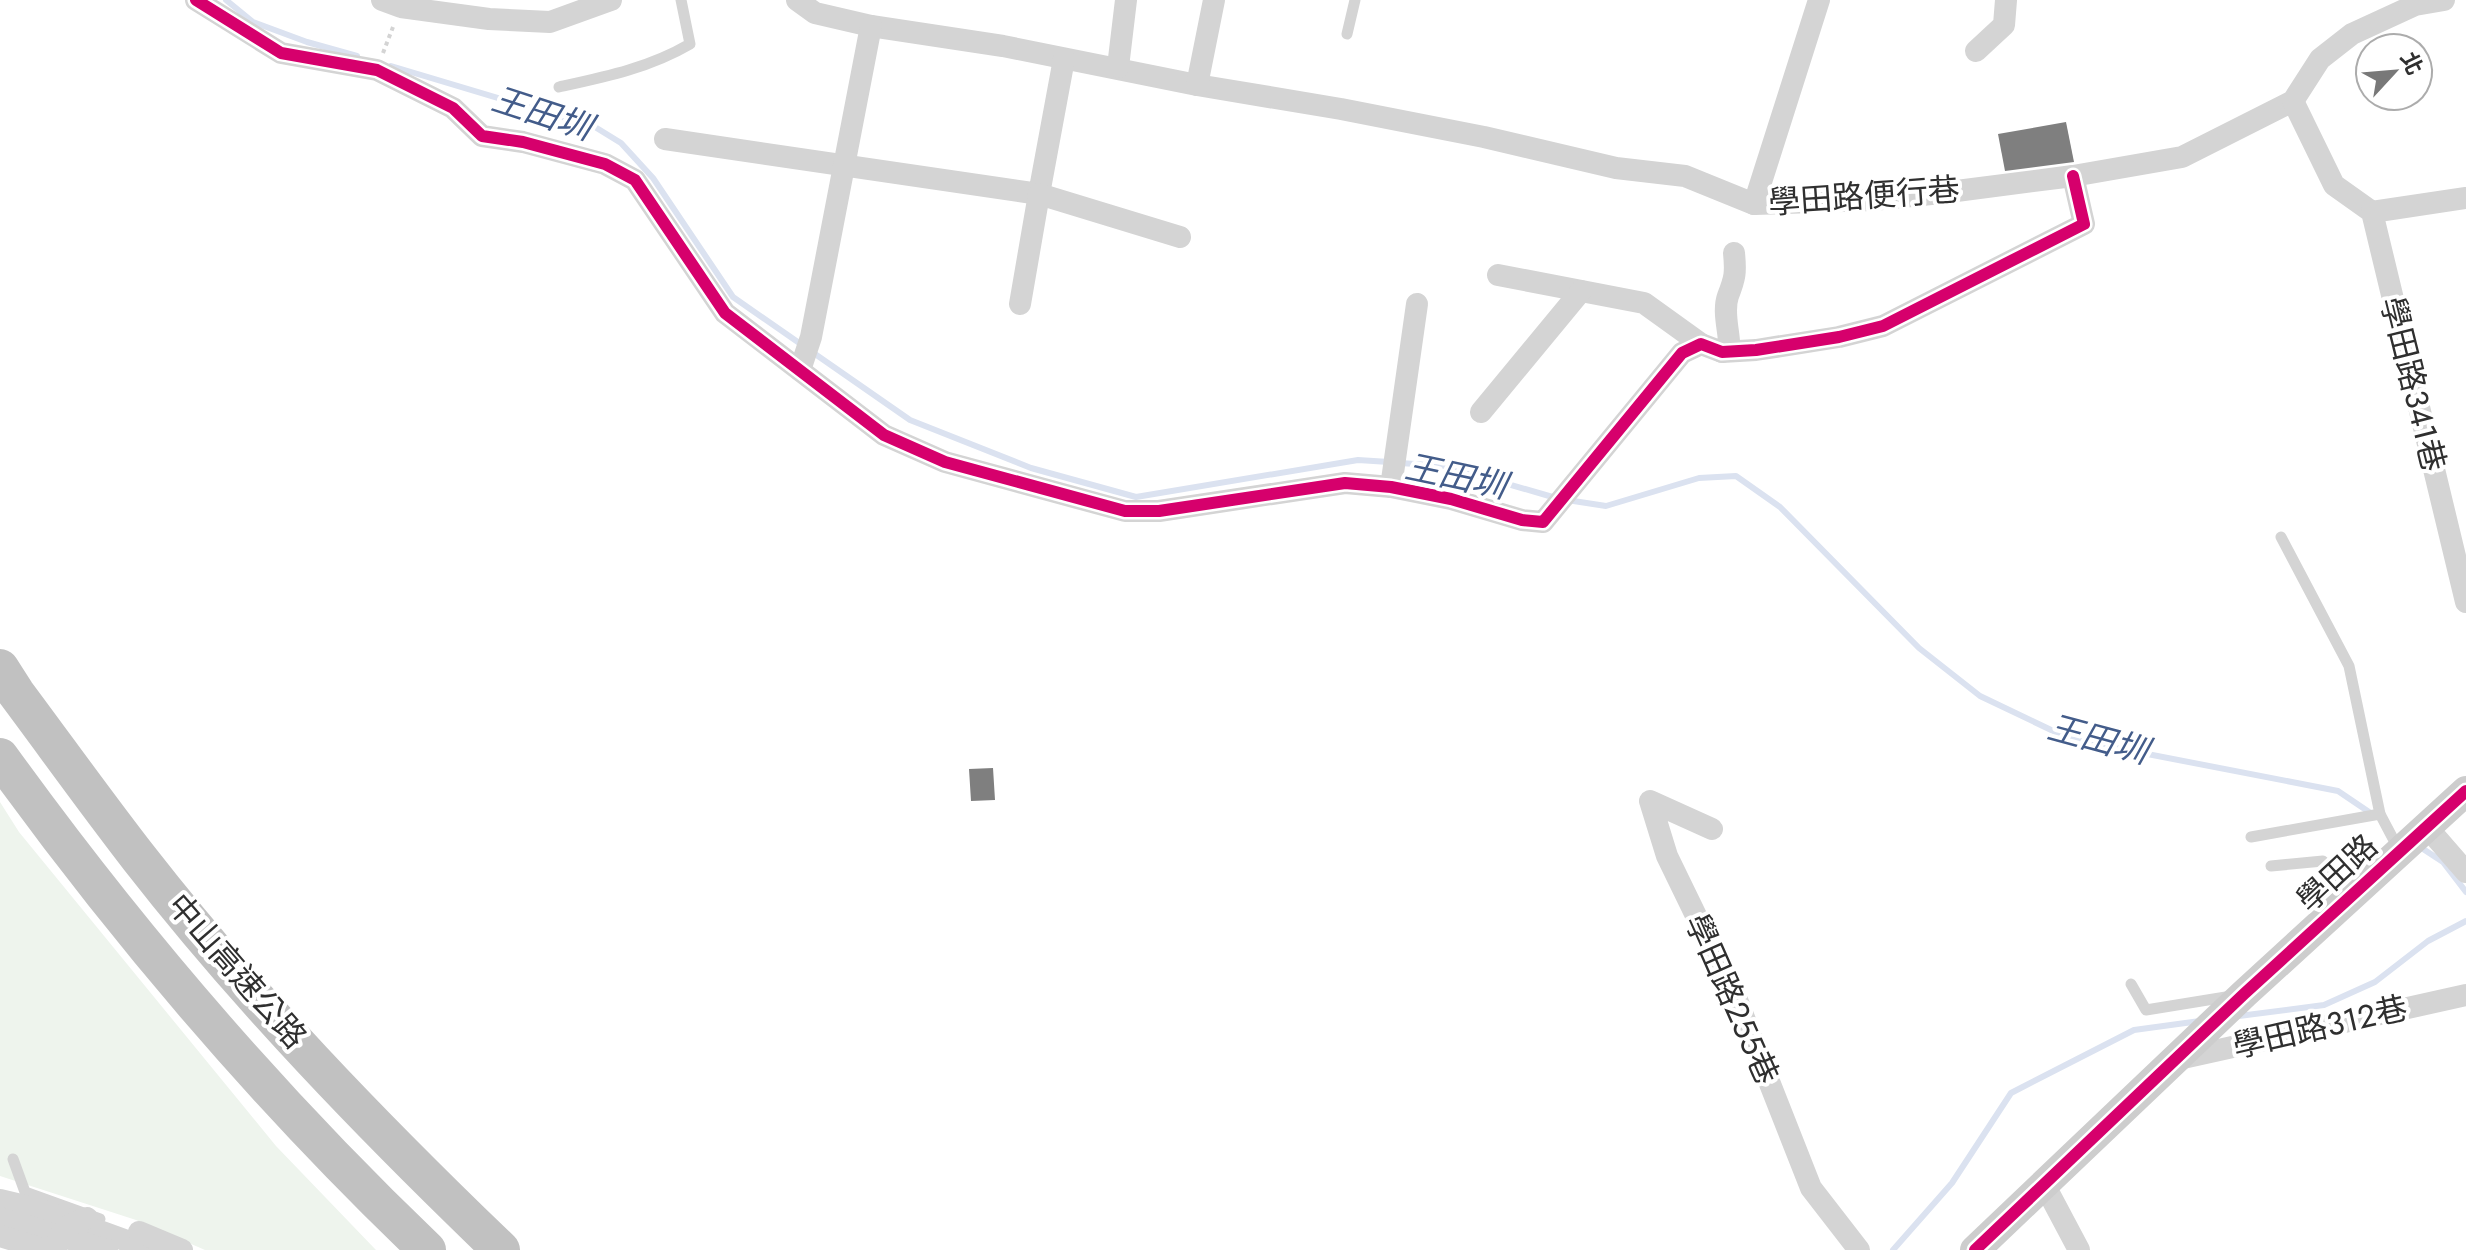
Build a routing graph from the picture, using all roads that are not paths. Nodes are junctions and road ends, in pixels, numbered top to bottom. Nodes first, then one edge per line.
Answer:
1 (196, 0) edge
2 (611, 0) edge
3 (681, 0) edge
4 (797, 0) edge
5 (1126, 0) edge
6 (1214, 0) edge
7 (1355, 0) edge
8 (1819, 0) edge
9 (2006, 0) edge
10 (2444, 0) edge
11 (392, 3) edge
12 (871, 26) junction
13 (1347, 34) dead end
14 (1976, 51) dead end
15 (1064, 59) junction
16 (1118, 67) junction
17 (1197, 85) junction
18 (559, 87) dead end
19 (2293, 101) junction
20 (665, 139) dead end
21 (842, 165) junction
22 (2073, 176) junction
23 (1039, 194) junction
24 (2466, 198) edge
25 (1754, 204) junction
26 (2372, 212) junction
27 (1180, 237) dead end
28 (1734, 253) dead end
29 (1498, 275) dead end
30 (1581, 291) junction
31 (1020, 304) dead end
32 (1417, 304) dead end
33 (1712, 348) junction
34 (800, 370) junction
35 (1481, 412) dead end
36 (1391, 487) junction
37 (2281, 537) dead end
38 (2466, 602) edge
39 (0, 668) edge
40 (0, 757) edge
41 (2466, 791) edge
42 (2380, 814) junction
43 (2426, 826) junction
44 (1712, 829) dead end
45 (2251, 837) dead end
46 (2399, 850) junction
47 (2271, 866) dead end
48 (2466, 872) edge
49 (2353, 893) junction
50 (2131, 984) dead end
51 (2244, 994) junction
52 (2466, 995) edge
53 (2174, 1060) junction
54 (13, 1159) dead end
55 (2044, 1184) junction
56 (0, 1200) edge
57 (0, 1218) edge
58 (100, 1219) junction
59 (0, 1236) edge
60 (46, 1250) edge
61 (56, 1250) edge
62 (107, 1250) edge
63 (152, 1250) edge
64 (182, 1250) edge
65 (427, 1250) edge
66 (501, 1250) edge
67 (1859, 1250) edge
68 (1975, 1250) edge
69 (2079, 1250) edge

1 - 34 street
2 - 11 street
3 - 18 lane
4 - 12 street, 學田路便行巷
5 - 16 street
6 - 17 street
7 - 13 lane
8 - 25 street
9 - 14 street
10 - 19 street
12 - 15 street, 學田路便行巷
12 - 21 street
15 - 16 street, 學田路便行巷
15 - 23 street
16 - 17 street, 學田路便行巷
17 - 25 street, 學田路便行巷
19 - 22 street, 學田路便行巷
19 - 26 street
20 - 21 street
21 - 23 street
21 - 34 street
22 - 25 street, 學田路便行巷
22 - 33 street
23 - 27 street
23 - 31 street
24 - 26 street
26 - 38 street, 學田路341巷
28 - 33 street
29 - 30 street
30 - 33 street
30 - 35 street
32 - 36 street
33 - 36 street
34 - 36 street
37 - 42 lane
39 - 66 highway, 中山高速公路
40 - 65 highway, 中山高速公路
41 - 43 main road, 學田路
42 - 45 lane
42 - 46 lane
43 - 46 main road, 學田路
43 - 48 street
44 - 67 street, 學田路255巷
46 - 49 main road, 學田路
47 - 49 lane
49 - 51 main road, 學田路
50 - 51 lane
51 - 53 main road, 學田路
52 - 53 street, 學田路312巷
53 - 55 main road
54 - 58 lane
55 - 68 main road
55 - 69 street
56 - 63 street
57 - 62 street
58 - 61 street
58 - 64 street
59 - 60 street

